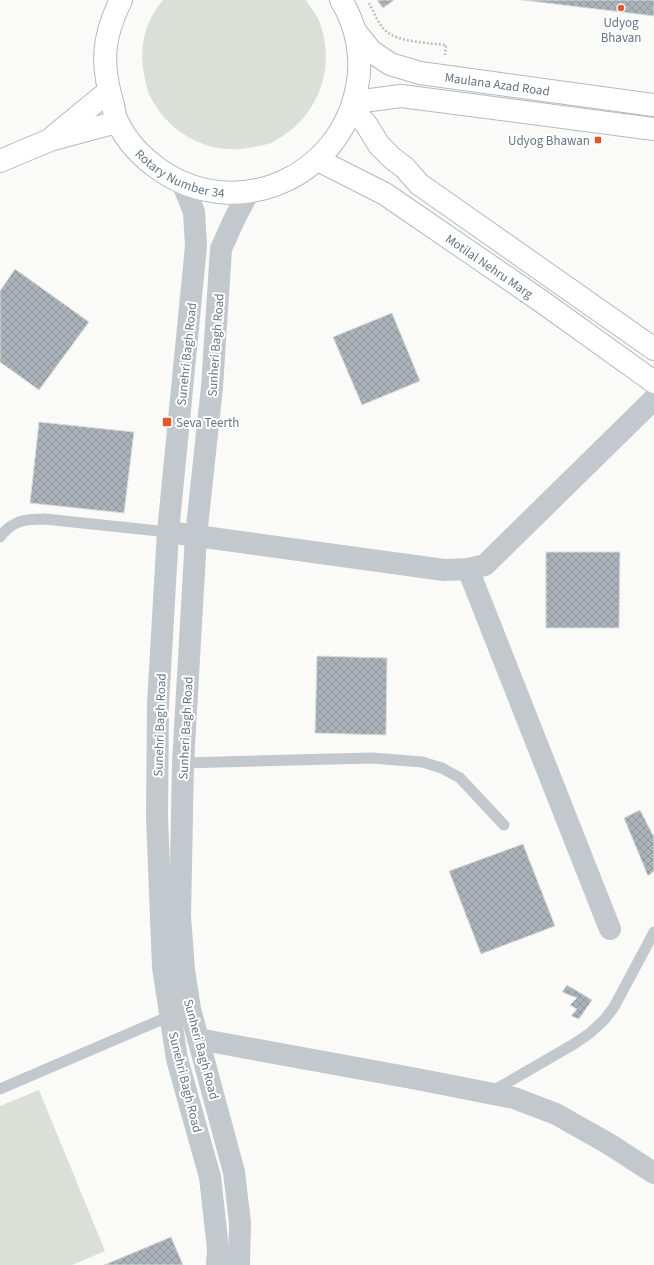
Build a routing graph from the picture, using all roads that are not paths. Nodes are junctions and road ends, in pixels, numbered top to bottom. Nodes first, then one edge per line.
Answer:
1 (121, 0) edge
2 (341, 0) edge
3 (355, 31) junction
4 (108, 90) junction
5 (654, 105) edge
6 (353, 106) junction
7 (117, 122) junction
8 (654, 129) edge
9 (50, 140) junction
10 (318, 160) junction
11 (0, 161) edge
12 (182, 182) junction
13 (249, 191) junction
14 (654, 349) edge
15 (654, 382) edge
16 (654, 399) edge
17 (168, 532) junction
18 (196, 536) junction
19 (0, 537) edge
20 (468, 569) junction
21 (183, 763) junction
22 (504, 826) dead end
23 (610, 929) dead end
24 (654, 932) edge
25 (170, 1016) junction
26 (198, 1039) junction
27 (0, 1090) edge
28 (489, 1093) junction
29 (654, 1173) edge
30 (217, 1265) edge
31 (239, 1265) edge

1 - 4 main road, Rotary Number 34
2 - 3 main road, Rotary Number 34
3 - 5 main road, Maulana Azad Road
3 - 6 main road, Rotary Number 34
4 - 7 main road, Rotary Number 34
4 - 9 main road
6 - 8 main road, Maulana Azad Road
6 - 10 main road, Rotary Number 34
6 - 14 main road, Motilal Nehru Marg
7 - 9 main road
7 - 12 main road, Rotary Number 34
9 - 11 main road
10 - 13 main road, Rotary Number 34
10 - 15 main road, Motilal Nehru Marg
12 - 13 main road, Rotary Number 34
12 - 17 street, Sunehri Bagh Road
13 - 18 street, Sunheri Bagh Road
16 - 20 street
17 - 18 street
17 - 19 lane
17 - 25 street, Sunehri Bagh Road
18 - 20 street
18 - 21 street, Sunheri Bagh Road
20 - 23 street
21 - 22 lane
21 - 26 street, Sunheri Bagh Road
24 - 28 lane
25 - 27 lane
25 - 30 street, Sunehri Bagh Road
26 - 28 street
26 - 31 street, Sunheri Bagh Road
28 - 29 street

